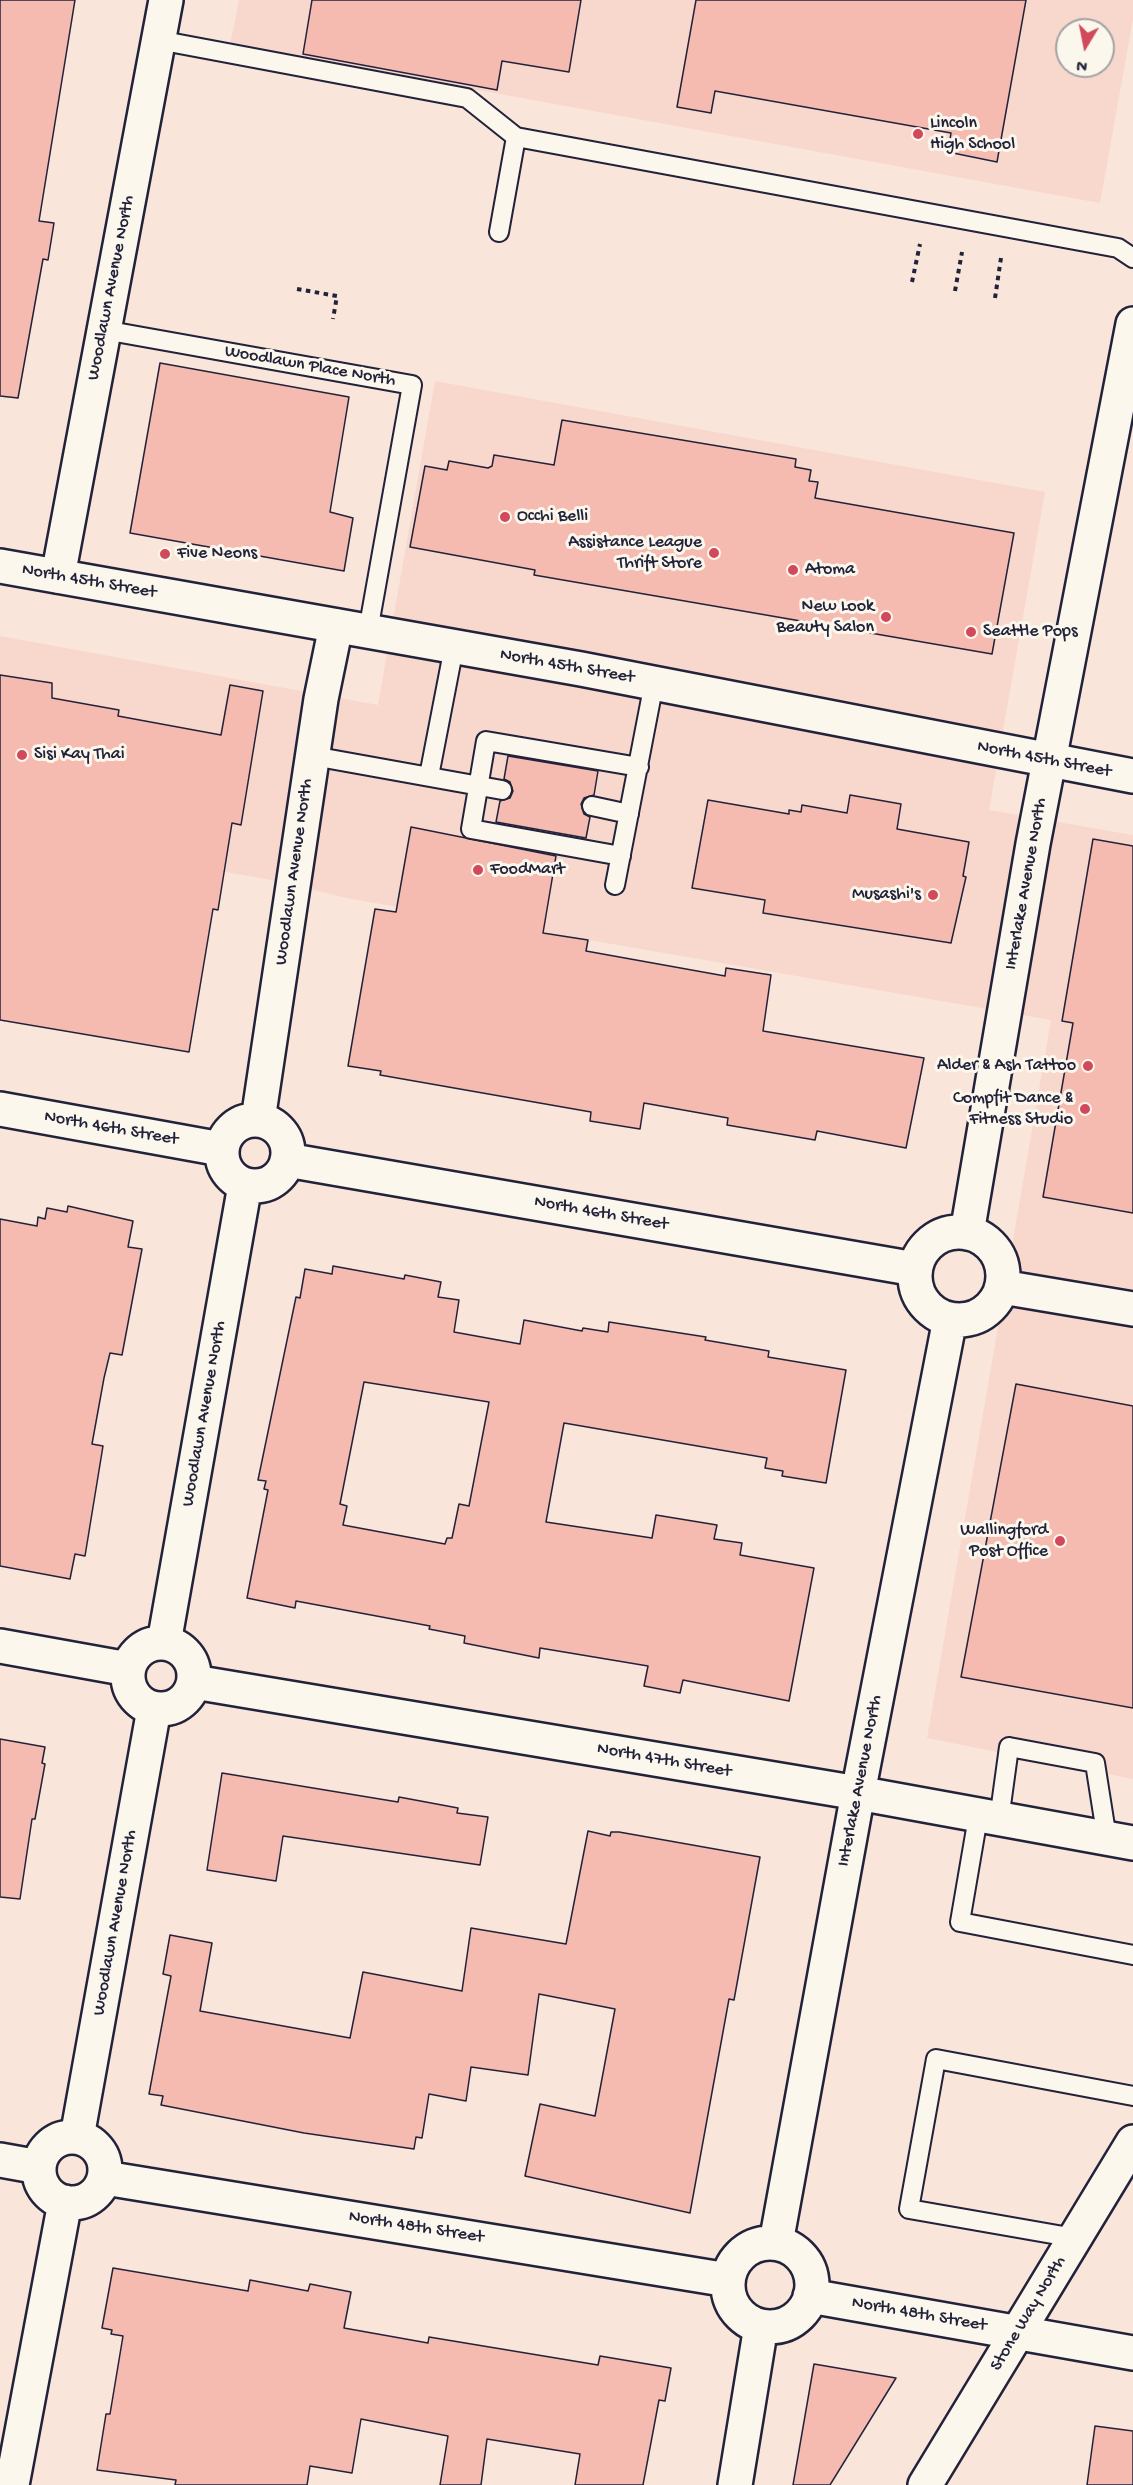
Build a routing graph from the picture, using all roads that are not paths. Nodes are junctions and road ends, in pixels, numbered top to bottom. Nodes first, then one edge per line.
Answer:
1 (166, 0) edge
2 (158, 40) junction
3 (516, 137) junction
4 (500, 232) dead end
5 (1133, 258) edge
6 (1133, 324) edge
7 (104, 330) junction
8 (0, 566) edge
9 (58, 576) junction
10 (336, 626) junction
11 (368, 631) junction
12 (454, 646) junction
13 (654, 683) junction
14 (313, 756) junction
15 (1049, 762) junction
16 (639, 767) junction
17 (429, 776) junction
18 (1133, 776) edge
19 (478, 786) junction
20 (502, 790) dead end
21 (592, 806) dead end
22 (629, 814) junction
23 (621, 856) junction
24 (615, 885) dead end
25 (0, 1109) edge
26 (258, 1120) junction
27 (221, 1149) junction
28 (287, 1160) junction
29 (245, 1185) junction
30 (967, 1233) junction
31 (915, 1269) junction
32 (1002, 1287) junction
33 (1133, 1309) edge
34 (950, 1319) junction
35 (164, 1643) junction
36 (0, 1646) edge
37 (128, 1669) junction
38 (194, 1682) junction
39 (154, 1709) junction
40 (858, 1793) junction
41 (989, 1818) junction
42 (1120, 1841) edge
43 (1133, 1954) edge
44 (1133, 2096) edge
45 (77, 2137) junction
46 (1133, 2142) edge
47 (0, 2160) edge
48 (39, 2167) junction
49 (105, 2178) junction
50 (65, 2202) junction
51 (1075, 2238) junction
52 (776, 2243) junction
53 (728, 2280) junction
54 (810, 2296) junction
55 (761, 2326) junction
56 (1018, 2331) junction
57 (1133, 2354) edge
58 (12, 2485) edge
59 (735, 2485) edge
60 (925, 2485) edge

1 - 2 street, Woodlawn Avenue North
2 - 3 lane
2 - 7 street, Woodlawn Avenue North
3 - 4 lane
3 - 5 lane
6 - 15 street, Interlake Avenue North
7 - 9 street, Woodlawn Avenue North
7 - 11 lane, Woodlawn Place North
8 - 9 street, North 45th Street
9 - 10 street, North 45th Street
10 - 11 street, North 45th Street
10 - 14 street, Woodlawn Avenue North
11 - 12 street, North 45th Street
12 - 13 street, North 45th Street
12 - 17 lane
13 - 15 street, North 45th Street
13 - 16 lane
14 - 17 lane
14 - 26 street, Woodlawn Avenue North
15 - 18 street, North 45th Street
15 - 30 street, Interlake Avenue North
16 - 19 lane
16 - 22 lane
17 - 19 lane
19 - 20 lane
19 - 23 lane
21 - 22 lane
22 - 23 lane
23 - 24 lane
25 - 27 street, North 46th Street
26 - 27 street
26 - 28 street
27 - 29 street
28 - 29 street
28 - 31 street, North 46th Street
29 - 35 street, Woodlawn Avenue North
30 - 31 street
30 - 32 street
31 - 34 street
32 - 33 street
32 - 34 street
34 - 40 street, Interlake Avenue North
35 - 37 street
35 - 38 street
36 - 37 street
37 - 39 street
38 - 39 street
38 - 40 street, North 47th Street
39 - 45 street, Woodlawn Avenue North
40 - 41 street, North 47th Street
40 - 52 street, Interlake Avenue North
41 - 42 street, North 47th Street
41 - 42 lane
41 - 43 lane
44 - 51 lane
45 - 48 street
45 - 49 street
46 - 51 street, Stone Way North
47 - 48 street
48 - 50 street
49 - 50 street
49 - 53 street, North 48th Street
50 - 58 street
51 - 56 street, Stone Way North
52 - 53 street
52 - 54 street
53 - 55 street
54 - 55 street
54 - 56 street, North 48th Street
55 - 59 street
56 - 57 street, North 48th Street
56 - 60 street, Stone Way North

